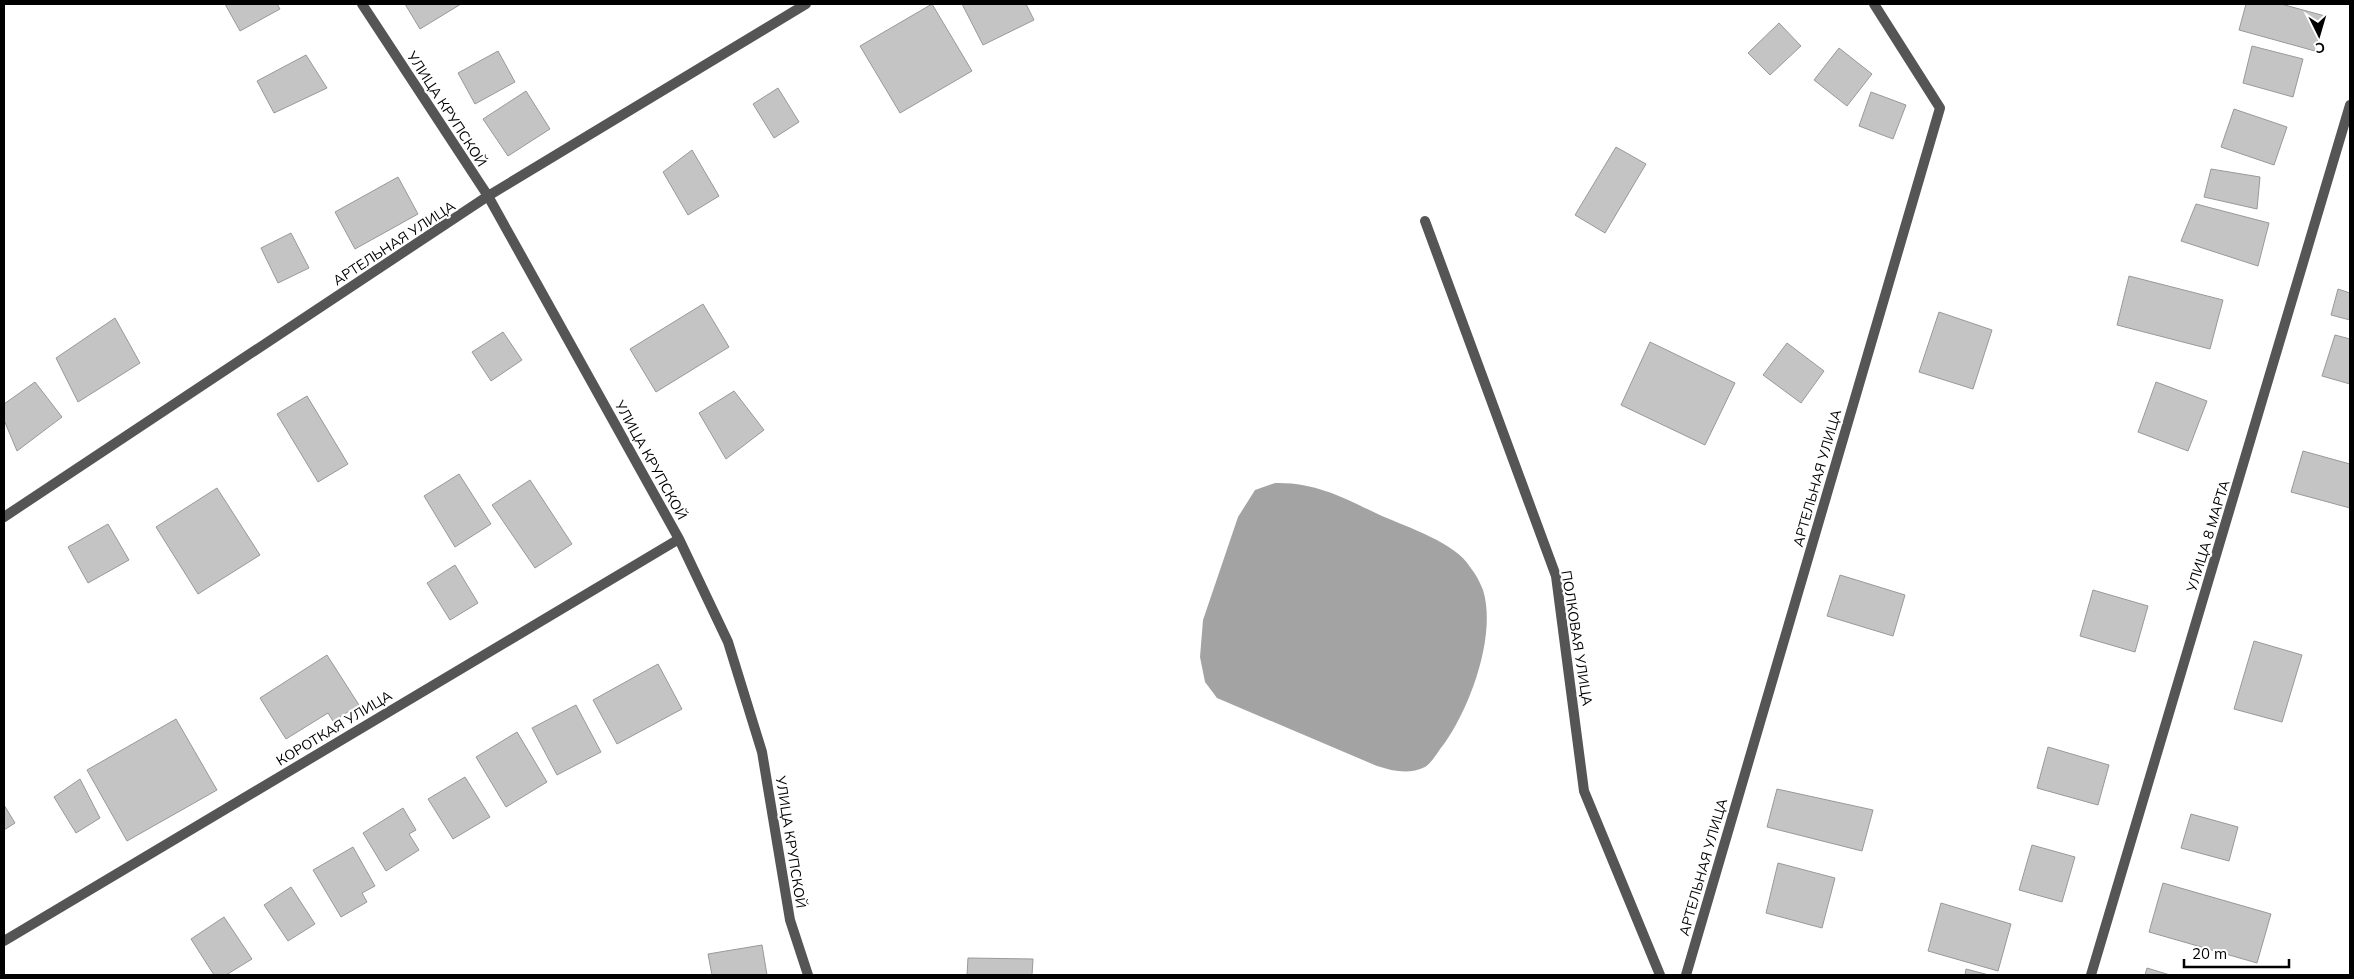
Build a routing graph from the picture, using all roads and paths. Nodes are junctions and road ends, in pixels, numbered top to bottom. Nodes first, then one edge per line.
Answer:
1 (362, 4) edge
2 (806, 4) edge
3 (1874, 4) edge
4 (2350, 105) edge
5 (488, 196) junction
6 (1425, 222) dead end
7 (4, 517) edge
8 (679, 539) junction
9 (4, 941) edge
10 (808, 975) edge
11 (1660, 975) edge
12 (1686, 975) edge
13 (2091, 975) edge

1 - 5 street, УЛИЦА КРУПСКОЙ
2 - 5 street, АРТЕЛЬНАЯ УЛИЦА
3 - 12 street, АРТЕЛЬНАЯ УЛИЦА
4 - 13 street, УЛИЦА 8 МАРТА
5 - 7 street, АРТЕЛЬНАЯ УЛИЦА
5 - 8 street, УЛИЦА КРУПСКОЙ
6 - 11 street, ПОЛКОВАЯ УЛИЦА
8 - 9 street, КОРОТКАЯ УЛИЦА
8 - 10 street, УЛИЦА КРУПСКОЙ

